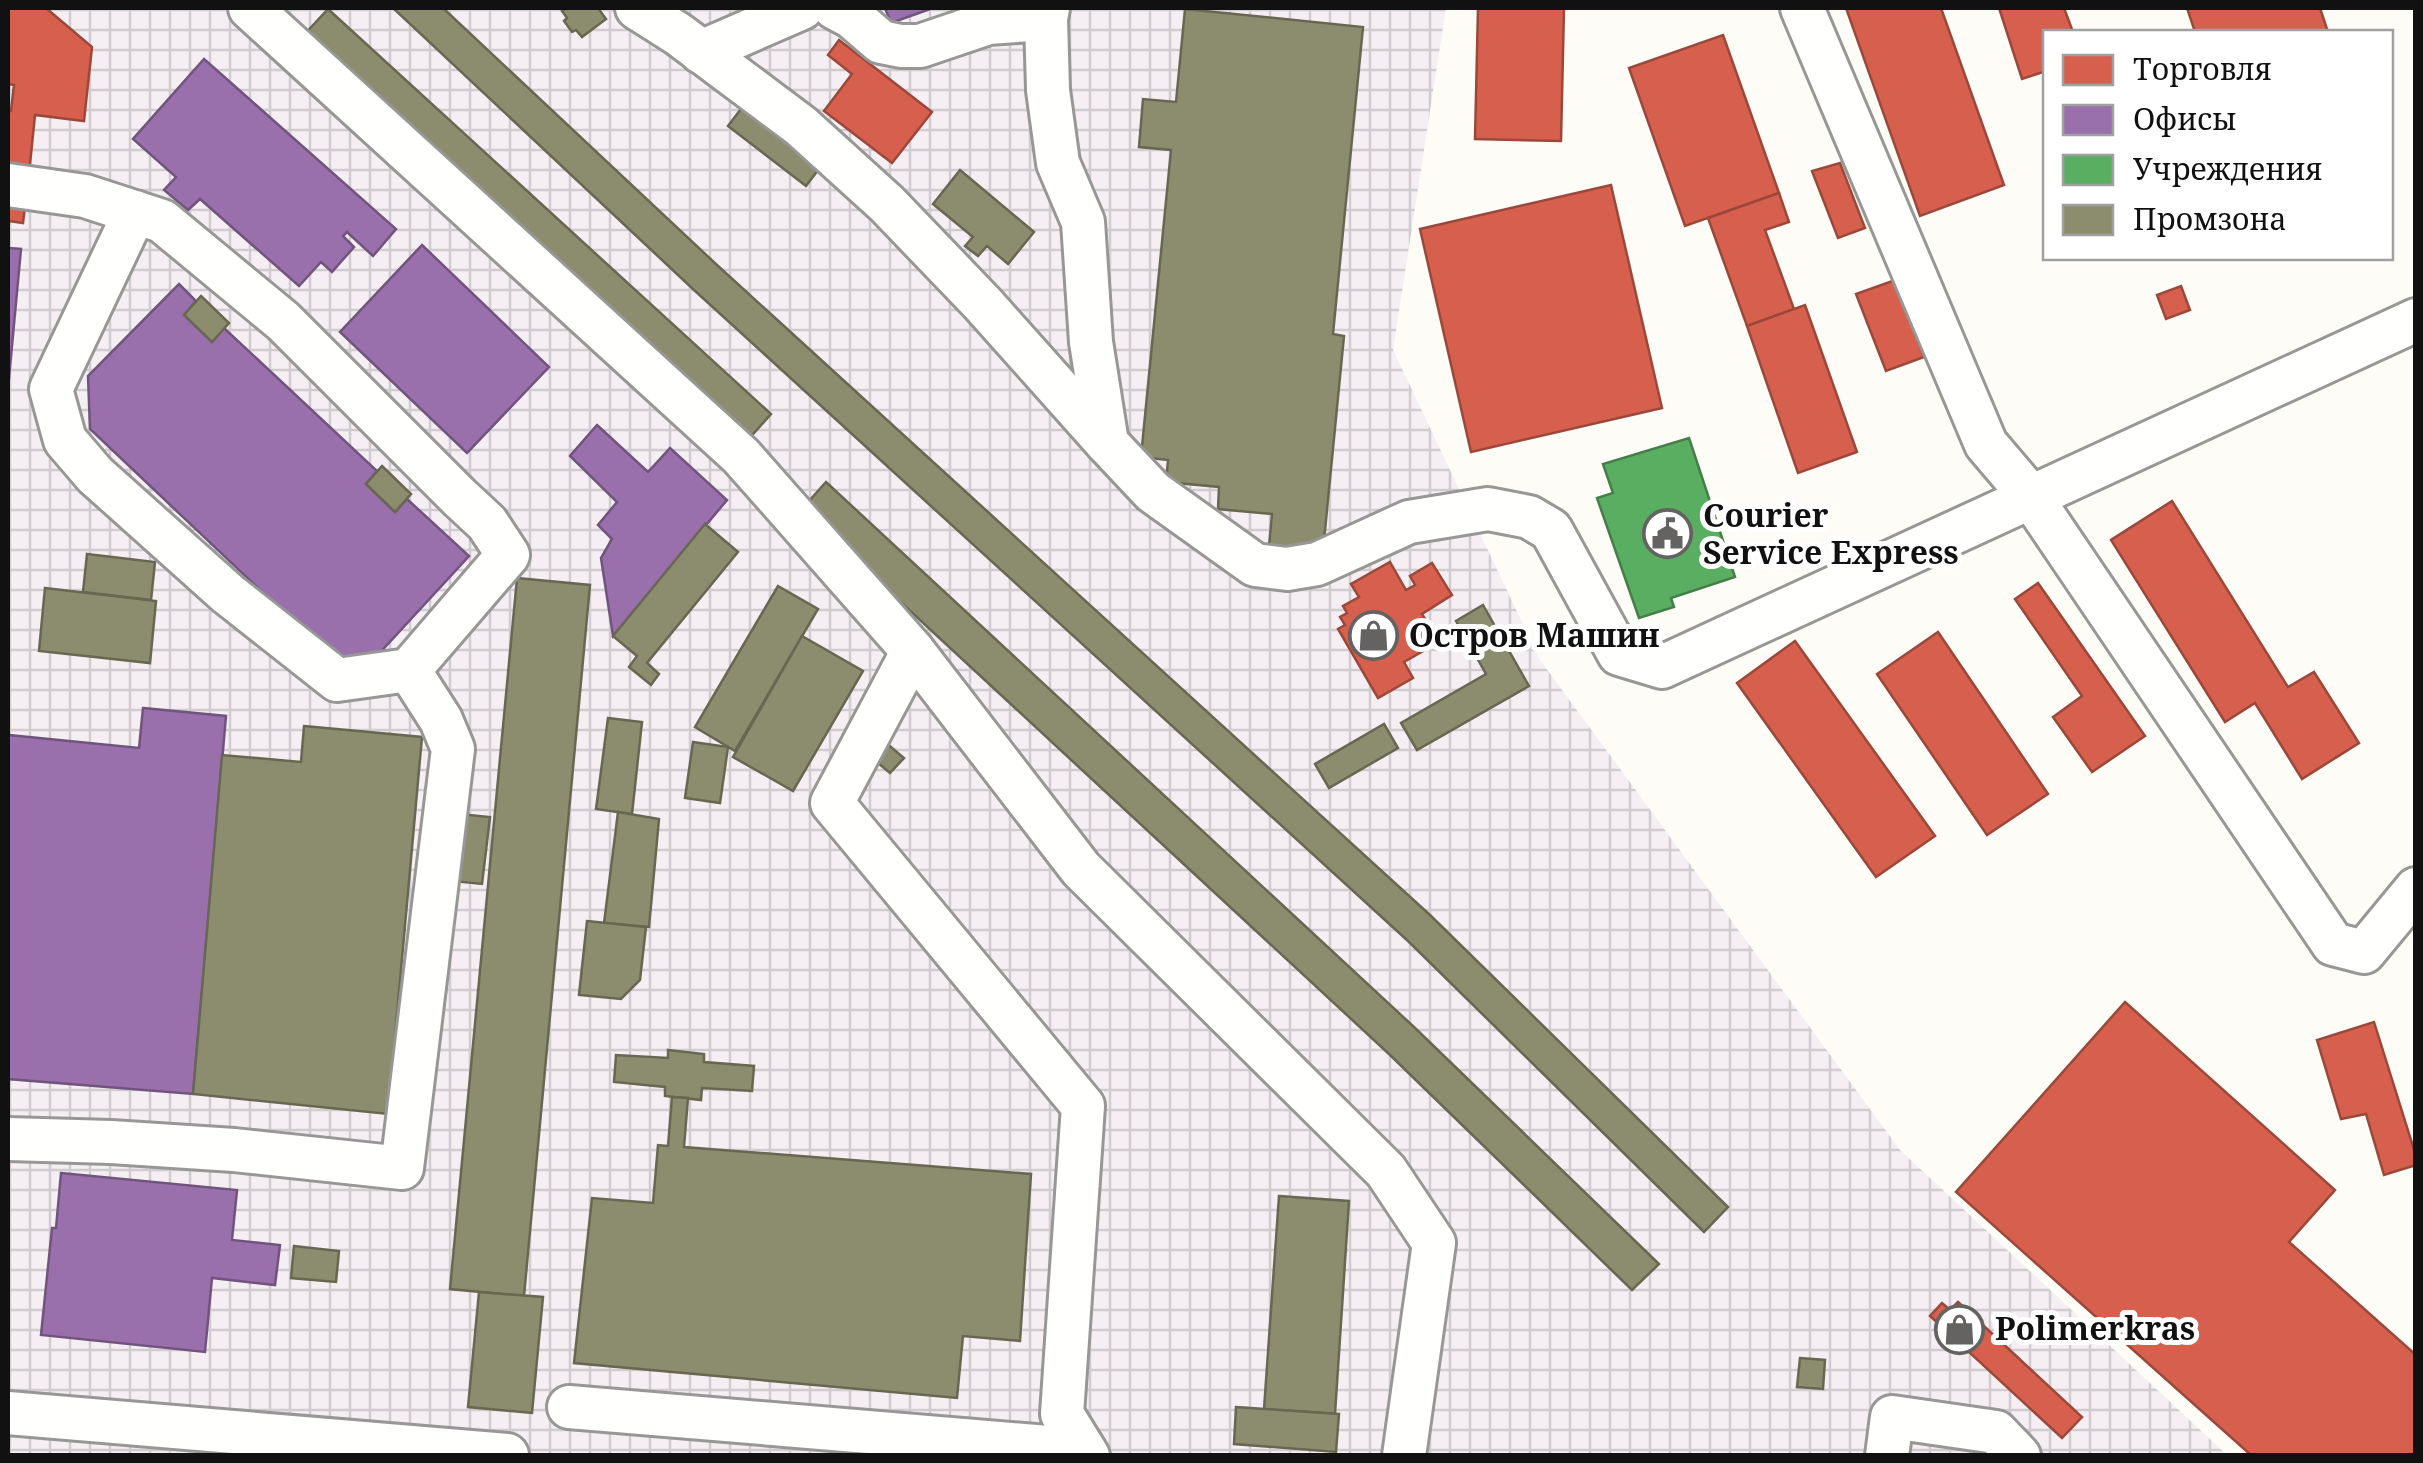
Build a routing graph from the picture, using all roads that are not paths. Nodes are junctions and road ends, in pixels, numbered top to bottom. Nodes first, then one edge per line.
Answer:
1 (250, 8) edge
2 (637, 8) edge
3 (802, 8) edge
4 (834, 8) edge
5 (1802, 8) edge
6 (1047, 13) edge
7 (701, 52) junction
8 (8, 185) edge
9 (136, 212) junction
10 (2416, 320) edge
11 (1107, 444) junction
12 (2030, 497) junction
13 (914, 651) junction
14 (409, 670) junction
15 (2416, 889) edge
16 (8, 1139) edge
17 (569, 1407) dead end
18 (8, 1412) edge
19 (1086, 1453) edge
20 (508, 1455) edge
21 (1404, 1456) edge
22 (1887, 1456) edge
23 (2020, 1456) edge

1 - 13 lane
2 - 7 lane
3 - 7 lane
4 - 6 lane
5 - 12 lane
6 - 11 lane
7 - 11 lane
8 - 9 lane
9 - 14 lane
9 - 14 lane
10 - 12 lane
11 - 12 lane
12 - 15 lane
13 - 19 lane
13 - 21 lane
14 - 16 lane
17 - 19 lane
18 - 20 lane
22 - 23 lane

